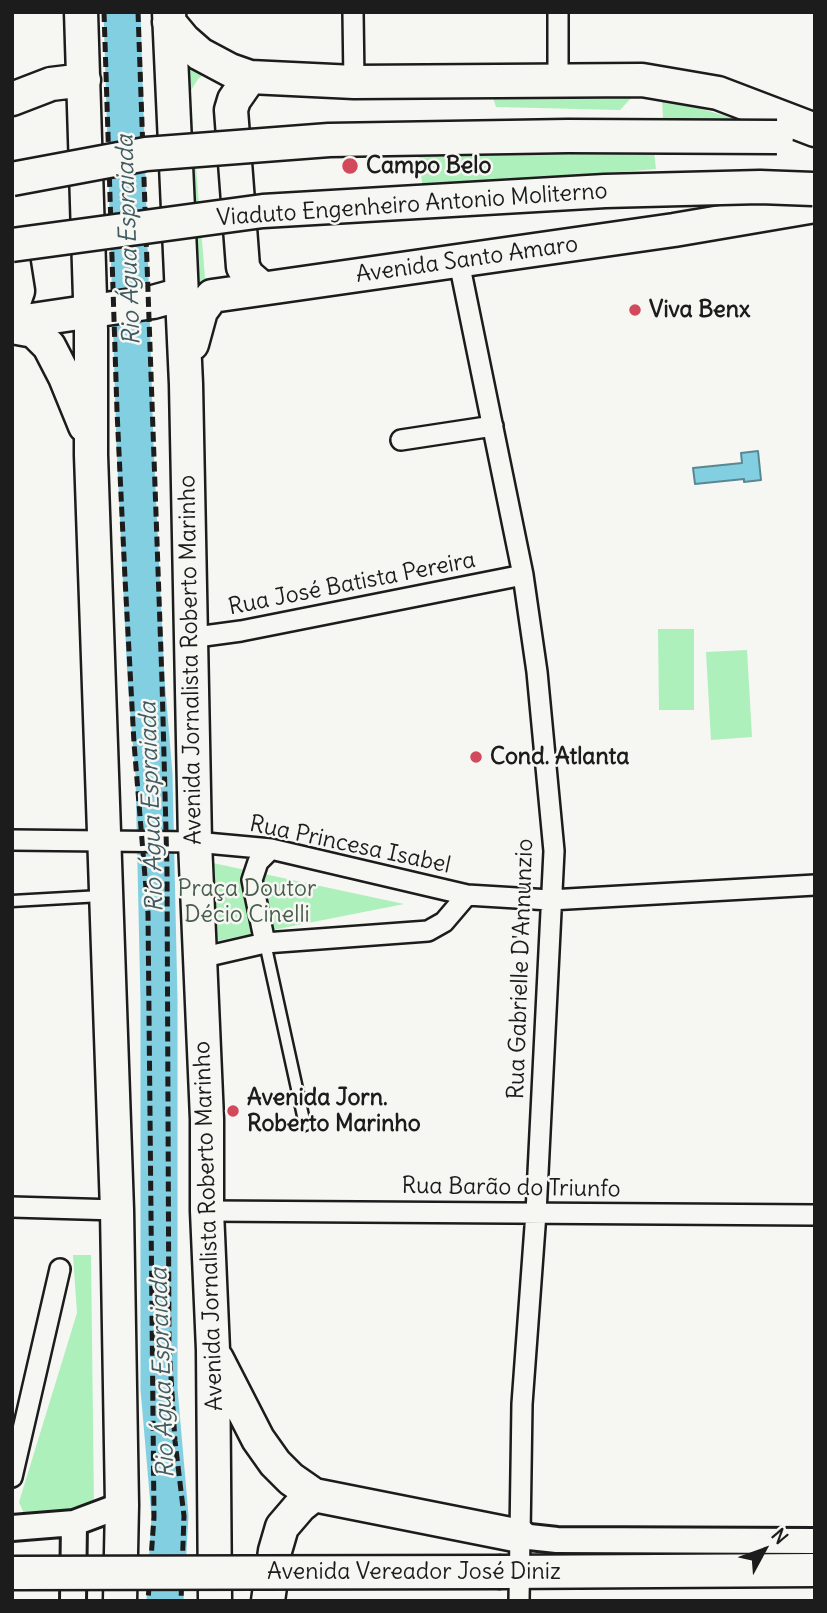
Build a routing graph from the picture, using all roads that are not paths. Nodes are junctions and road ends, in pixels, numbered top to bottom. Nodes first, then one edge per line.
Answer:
1 (82, 12) edge
2 (353, 12) edge
3 (558, 12) edge
4 (169, 17) edge
5 (250, 77) junction
6 (84, 80) junction
7 (558, 80) junction
8 (354, 82) junction
9 (12, 99) edge
10 (815, 130) edge
11 (815, 137) edge
12 (12, 179) edge
13 (814, 195) edge
14 (12, 245) edge
15 (12, 253) edge
16 (459, 262) junction
17 (262, 288) junction
18 (167, 298) junction
19 (12, 308) edge
20 (102, 310) junction
21 (12, 325) edge
22 (186, 384) junction
23 (493, 426) junction
24 (401, 440) dead end
25 (91, 444) junction
26 (523, 575) junction
27 (189, 638) junction
28 (12, 840) edge
29 (106, 840) junction
30 (192, 842) junction
31 (271, 849) junction
32 (815, 885) edge
33 (467, 895) junction
34 (105, 896) junction
35 (550, 900) junction
36 (12, 901) edge
37 (265, 943) junction
38 (200, 958) junction
39 (305, 1125) dead end
40 (12, 1207) edge
41 (117, 1210) junction
42 (207, 1211) junction
43 (536, 1213) junction
44 (815, 1215) edge
45 (60, 1269) dead end
46 (213, 1350) junction
47 (12, 1476) edge
48 (314, 1495) junction
49 (122, 1505) junction
50 (74, 1523) junction
51 (12, 1528) edge
52 (520, 1536) junction
53 (815, 1541) edge
54 (815, 1570) edge
55 (12, 1573) edge
56 (513, 1582) edge
57 (73, 1601) edge
58 (120, 1601) edge
59 (215, 1601) edge
60 (268, 1601) edge

1 - 6 main road
2 - 8 street
3 - 7 street
4 - 5 main road
4 - 18 main road, Avenida Jornalista Roberto Marinho
5 - 8 main road
5 - 17 main road
6 - 9 main road
6 - 20 main road
7 - 8 main road
7 - 10 main road
11 - 12 main road, bridge
13 - 14 main road, Viaduto Engenheiro Antonio Moliterno, bridge
13 - 16 main road, Avenida Santo Amaro
15 - 19 main road
16 - 17 main road, Avenida Santo Amaro
16 - 23 street, Rua Gabrielle D'Annunzio
17 - 22 main road, Avenida Santo Amaro
18 - 20 main road
18 - 22 main road, Avenida Jornalista Roberto Marinho
20 - 21 main road
20 - 25 main road
21 - 25 main road
22 - 27 main road, Avenida Jornalista Roberto Marinho
23 - 24 street
23 - 26 street, Rua Gabrielle D'Annunzio
25 - 29 main road
26 - 27 street, Rua José Batista Pereira
26 - 35 street, Rua Gabrielle D'Annunzio
27 - 30 main road, Avenida Jornalista Roberto Marinho
28 - 29 street, Rua Princesa Isabel
29 - 30 street, Rua Princesa Isabel
29 - 34 main road
30 - 31 street, Rua Princesa Isabel
30 - 38 main road, Avenida Jornalista Roberto Marinho
31 - 33 street, Rua Princesa Isabel
31 - 37 street
32 - 35 street, Rua Princesa Isabel
33 - 35 street, Rua Princesa Isabel
33 - 37 street, Rua Princesa Isabel
34 - 36 lane
34 - 41 main road
35 - 43 street, Rua Gabrielle D'Annunzio
37 - 38 street, Rua Princesa Isabel
37 - 39 lane
38 - 42 main road, Avenida Jornalista Roberto Marinho
40 - 41 street
41 - 49 main road
42 - 43 street, Rua Barão do Triunfo
42 - 46 main road, Avenida Jornalista Roberto Marinho
43 - 44 street, Rua Barão do Triunfo
43 - 52 street, Rua Gabrielle D'Annunzio
45 - 47 street
46 - 48 main road
46 - 59 main road, Avenida Jornalista Roberto Marinho
48 - 52 main road
48 - 60 main road
49 - 50 street
49 - 58 main road
50 - 51 street
50 - 57 street
52 - 53 street, Avenida Vereador José Diniz
52 - 56 street, Rua Gabrielle D'Annunzio
54 - 56 main road, Avenida Vereador José Diniz
55 - 56 main road, Avenida Vereador José Diniz, bridge

